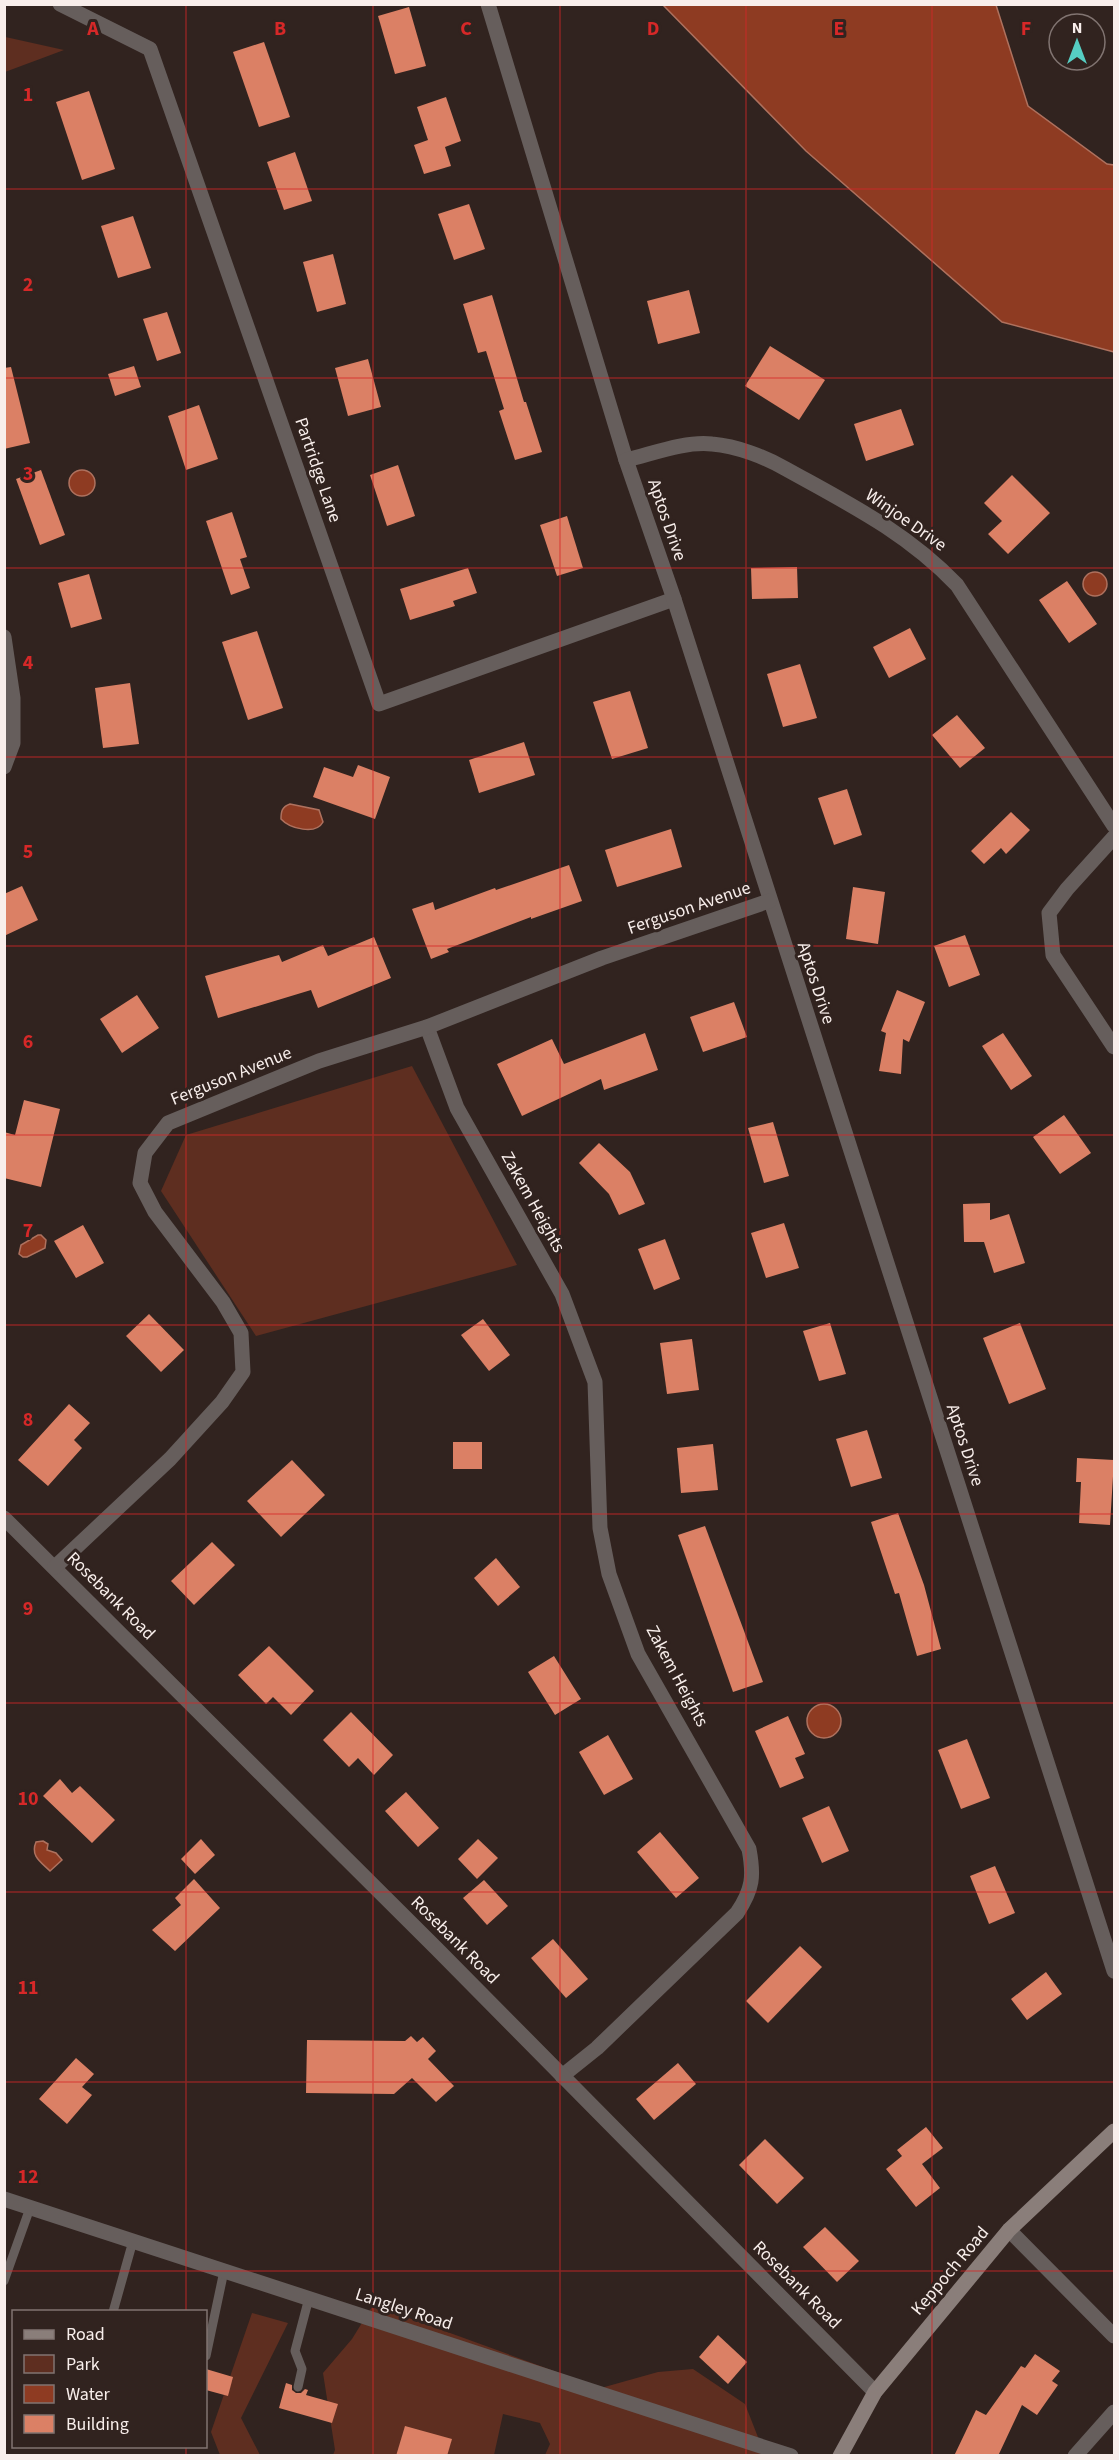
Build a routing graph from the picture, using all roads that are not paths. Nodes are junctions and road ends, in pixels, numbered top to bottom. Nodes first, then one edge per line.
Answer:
1 (60, 4) edge
2 (488, 4) edge
3 (626, 460) junction
4 (674, 599) junction
5 (4, 637) edge
6 (4, 768) edge
7 (1114, 826) edge
8 (1114, 837) edge
9 (770, 901) junction
10 (427, 1027) junction
11 (1114, 1047) edge
12 (4, 1518) edge
13 (56, 1567) junction
14 (1114, 1971) edge
15 (562, 2076) junction
16 (1114, 2130) edge
17 (4, 2199) edge
18 (30, 2208) junction
19 (1009, 2230) junction
20 (133, 2241) junction
21 (224, 2271) junction
22 (4, 2282) edge
23 (309, 2298) junction
24 (114, 2310) edge
25 (1114, 2336) edge
26 (207, 2351) edge
27 (298, 2387) dead end
28 (875, 2392) junction
29 (1114, 2412) edge
30 (791, 2456) edge
31 (840, 2456) edge
32 (1075, 2456) edge

1 - 4 street, Partridge Lane
2 - 3 street, Aptos Drive
3 - 4 street, Aptos Drive
3 - 7 street, Winjoe Drive
4 - 9 street, Aptos Drive
5 - 6 street
8 - 11 street
9 - 10 street, Ferguson Avenue
9 - 14 street, Aptos Drive
10 - 13 street, Ferguson Avenue
10 - 15 street, Zakem Heights
12 - 13 street, Rosebank Road
13 - 15 street, Rosebank Road
15 - 28 street, Rosebank Road
16 - 19 street, Keppoch Road
17 - 18 street, Langley Road
18 - 20 street, Langley Road
18 - 22 lane
19 - 25 street
19 - 28 street, Keppoch Road
20 - 21 street, Langley Road
20 - 24 lane
21 - 23 street, Langley Road
21 - 26 lane
23 - 27 lane
23 - 30 street, Langley Road
28 - 31 street, Keppoch Road
29 - 32 street

